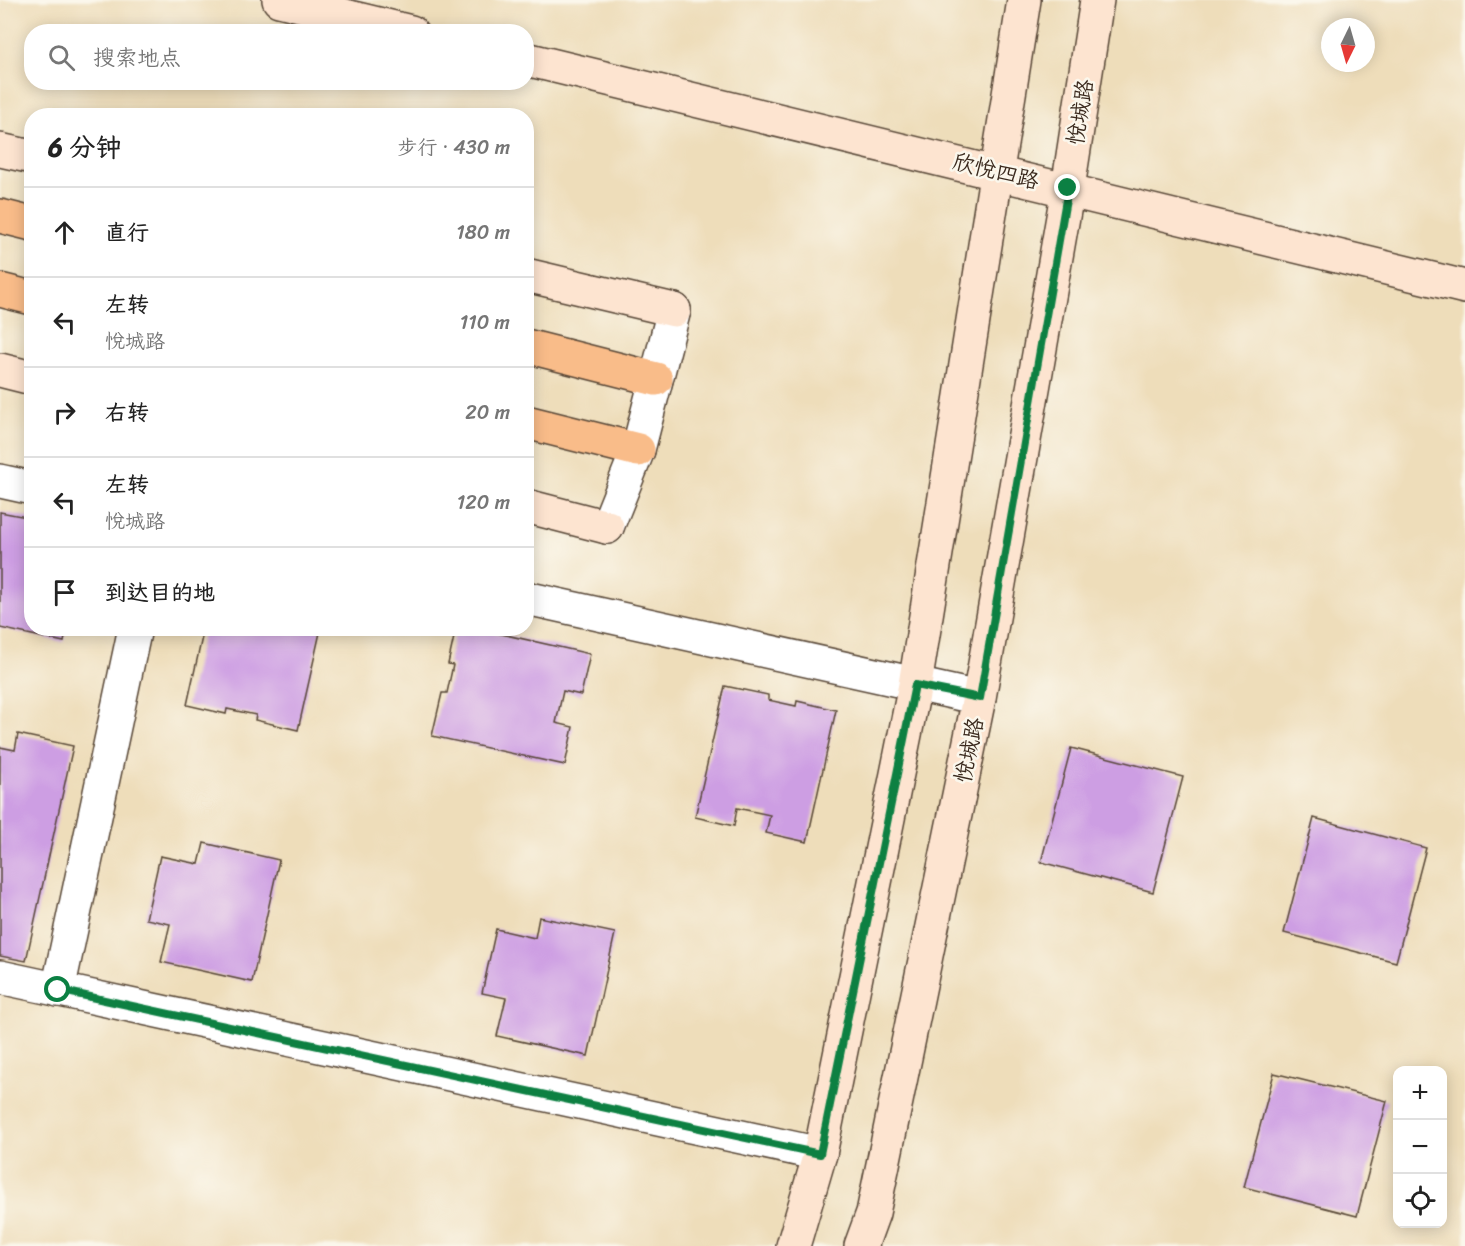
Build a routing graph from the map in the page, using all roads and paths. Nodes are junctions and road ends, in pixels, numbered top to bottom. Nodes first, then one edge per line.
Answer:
1 (279, 0) edge
2 (1024, 0) edge
3 (1097, 0) edge
4 (378, 24) edge
5 (534, 61) edge
6 (0, 150) edge
7 (24, 155) edge
8 (997, 171) junction
9 (1068, 188) junction
10 (534, 277) edge
11 (1465, 287) edge
12 (674, 310) joint
13 (534, 348) edge
14 (0, 369) edge
15 (24, 376) edge
16 (656, 379) junction
17 (534, 424) edge
18 (638, 450) junction
19 (0, 481) edge
20 (24, 486) edge
21 (534, 508) edge
22 (607, 527) joint
23 (534, 600) edge
24 (133, 636) edge
25 (915, 685) junction
26 (980, 698) junction
27 (0, 977) edge
28 (58, 990) junction
29 (820, 1154) junction
30 (792, 1246) edge
31 (861, 1246) edge

1 - 4 main road
2 - 8 main road
3 - 9 main road, 悦城路
5 - 8 main road, 欣悦四路
6 - 7 main road
8 - 9 main road, 欣悦四路
8 - 25 main road
9 - 11 main road, 欣悦四路
9 - 26 main road, 悦城路
10 - 12 main road
12 - 16 street
13 - 16 highway
14 - 15 main road
16 - 18 street
17 - 18 highway
18 - 22 street
19 - 20 street
21 - 22 main road
23 - 25 street
24 - 28 street
25 - 26 street
25 - 29 main road
26 - 31 main road, 悦城路
27 - 28 street
28 - 29 street
29 - 30 main road

